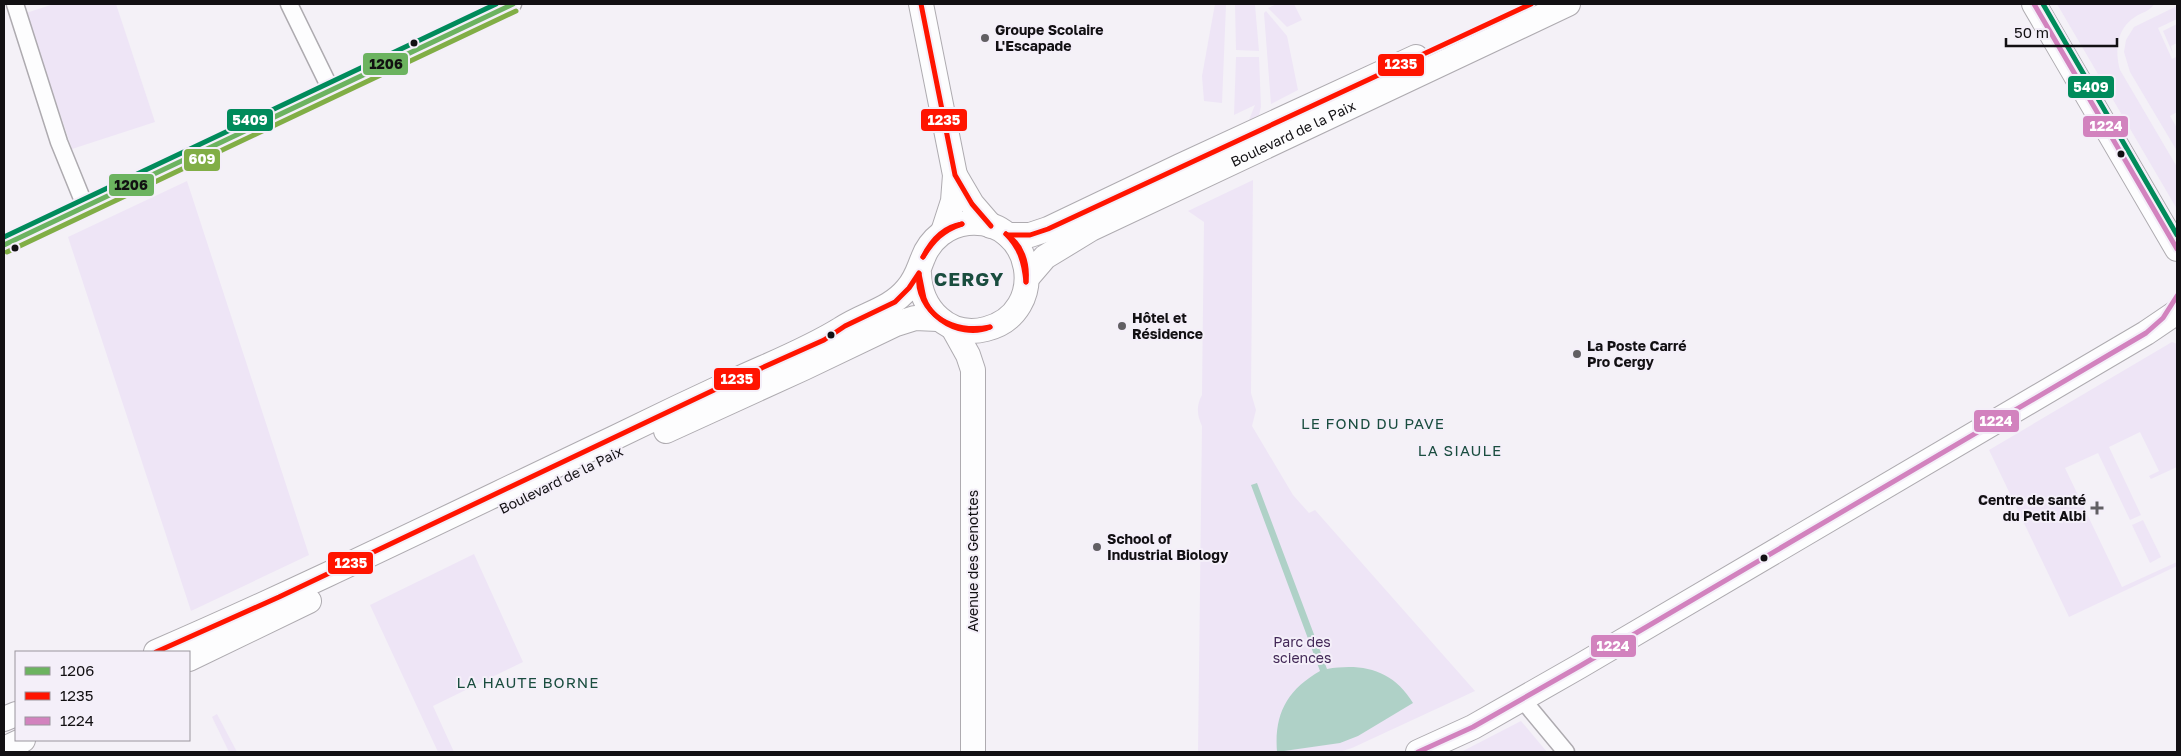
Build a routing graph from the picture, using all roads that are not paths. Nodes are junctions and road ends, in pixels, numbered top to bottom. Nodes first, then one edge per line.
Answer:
1 (288, 4) edge
2 (513, 4) edge
3 (921, 4) edge
4 (1531, 4) edge
5 (1568, 4) edge
6 (2034, 4) edge
7 (19, 8) edge
8 (330, 90) junction
9 (955, 175) junction
10 (85, 206) junction
11 (1000, 230) junction
12 (943, 232) junction
13 (4, 245) edge
14 (2176, 245) edge
15 (919, 274) junction
16 (1028, 278) junction
17 (2177, 296) edge
18 (2177, 312) edge
19 (946, 323) junction
20 (2157, 325) junction
21 (994, 327) junction
22 (973, 370) junction
23 (158, 651) edge
24 (190, 659) edge
25 (1522, 699) junction
26 (21, 741) edge
27 (4, 749) edge
28 (973, 752) edge
29 (1418, 752) edge
30 (1566, 752) edge

1 - 8 street
2 - 8 street
3 - 9 main road
4 - 11 main road, Boulevard de la Paix
5 - 16 main road, Boulevard de la Paix
6 - 14 main road
7 - 10 street
8 - 10 street
9 - 11 main road
9 - 12 main road
10 - 13 street
11 - 12 main road
11 - 16 main road
12 - 15 main road
15 - 19 main road
15 - 23 main road, Boulevard de la Paix
16 - 21 main road
17 - 20 main road
18 - 20 main road
19 - 21 main road
19 - 22 main road, Avenue des Genottes
19 - 24 main road, Boulevard de la Paix
20 - 25 main road
21 - 22 main road, Avenue des Genottes
22 - 28 main road, Avenue des Genottes
25 - 29 main road
25 - 30 street
26 - 27 main road

